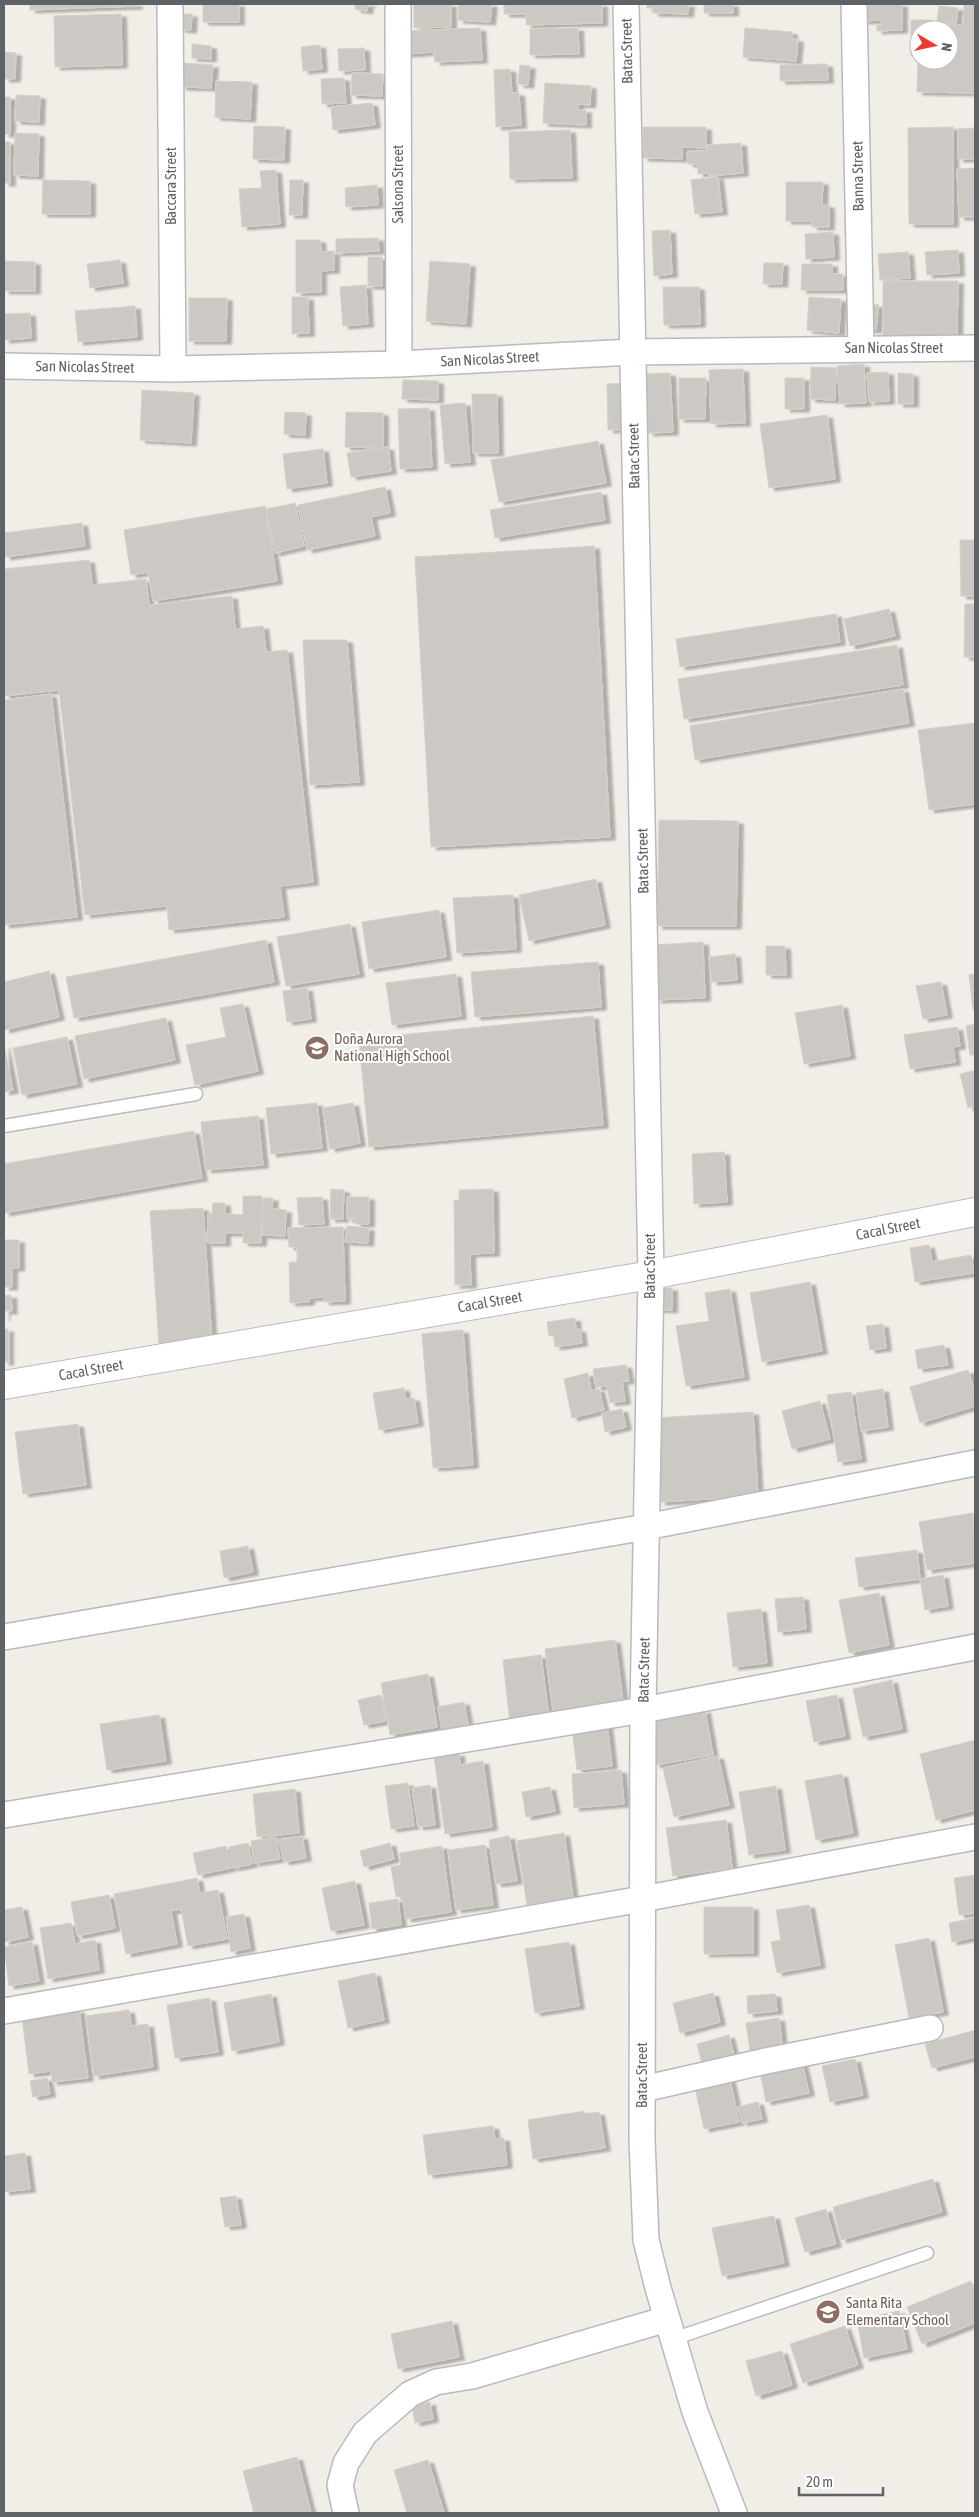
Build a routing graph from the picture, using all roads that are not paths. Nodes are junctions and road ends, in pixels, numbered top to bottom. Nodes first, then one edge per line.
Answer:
1 (170, 4) edge
2 (398, 4) edge
3 (626, 4) edge
4 (854, 4) edge
5 (861, 348) junction
6 (975, 348) edge
7 (632, 352) junction
8 (399, 364) junction
9 (4, 366) edge
10 (173, 368) junction
11 (196, 1094) dead end
12 (4, 1126) edge
13 (975, 1212) edge
14 (651, 1275) junction
15 (4, 1385) edge
16 (975, 1464) edge
17 (646, 1527) junction
18 (4, 1637) edge
19 (975, 1647) edge
20 (643, 1710) junction
21 (4, 1815) edge
22 (975, 1837) edge
23 (642, 1899) junction
24 (4, 2011) edge
25 (930, 2028) dead end
26 (642, 2089) junction
27 (927, 2253) dead end
28 (670, 2329) junction
29 (346, 2513) edge
30 (734, 2513) edge

1 - 10 street, Baccara Street
2 - 8 street, Salsona Street
3 - 7 street, Batac Street
4 - 5 street, Banna Street
5 - 6 street, San Nicolas Street
5 - 7 street, San Nicolas Street
7 - 8 street, San Nicolas Street
7 - 14 street, Batac Street
8 - 10 street, San Nicolas Street
9 - 10 street, San Nicolas Street
11 - 12 lane
13 - 14 street, Cacal Street
14 - 15 street, Cacal Street
14 - 17 street, Batac Street
16 - 17 street
17 - 18 street
17 - 20 street, Batac Street
19 - 20 street
20 - 21 street
20 - 23 street, Batac Street
22 - 23 street
23 - 24 street
23 - 26 street, Batac Street
25 - 26 street
26 - 28 street, Batac Street
27 - 28 lane
28 - 29 street
28 - 30 street, Batac Street

